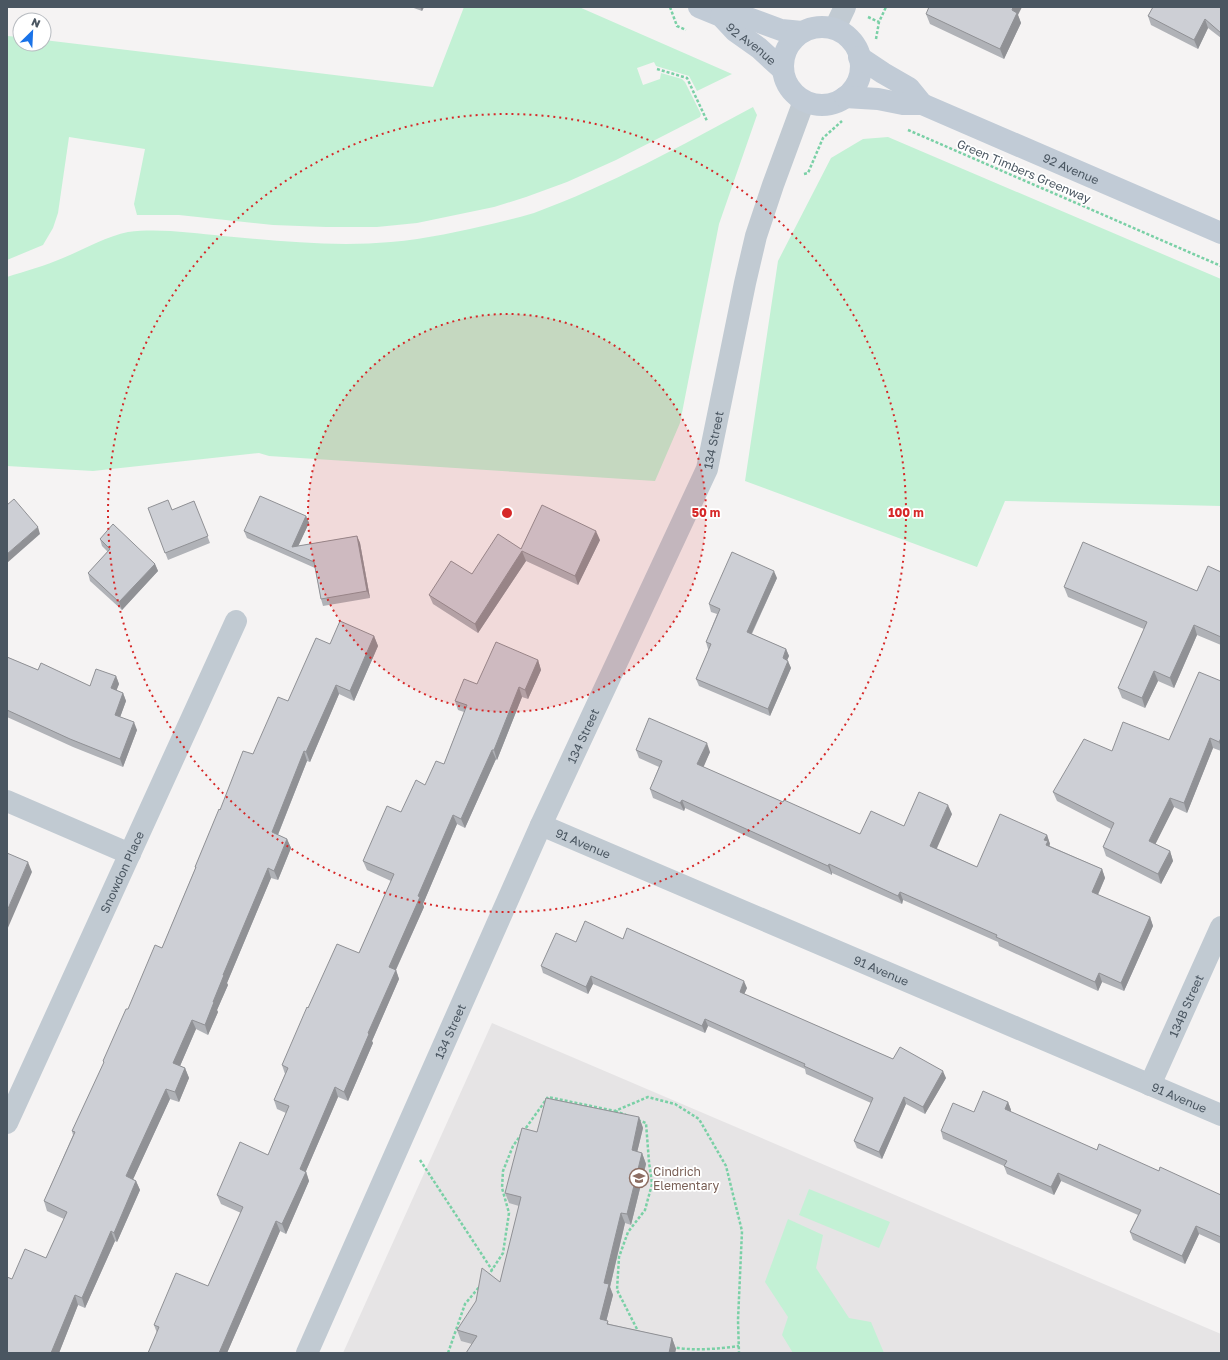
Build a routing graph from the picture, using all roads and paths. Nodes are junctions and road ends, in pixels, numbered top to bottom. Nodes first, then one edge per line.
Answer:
1 (699, 7) edge
2 (845, 7) edge
3 (721, 16) junction
4 (835, 28) junction
5 (802, 32) junction
6 (860, 57) junction
7 (657, 69) dead end
8 (783, 70) junction
9 (845, 97) junction
10 (804, 101) junction
11 (922, 104) junction
12 (844, 120) dead end
13 (707, 121) dead end
14 (906, 130) dead end
15 (808, 173) dead end
16 (1221, 233) edge
17 (1221, 266) edge
18 (236, 621) dead end
19 (7, 801) edge
20 (541, 825) junction
21 (130, 854) junction
22 (1221, 927) edge
23 (1150, 1085) junction
24 (615, 1111) junction
25 (1221, 1115) edge
26 (627, 1116) edge
27 (634, 1118) edge
28 (7, 1122) edge
29 (420, 1159) dead end
30 (492, 1270) junction
31 (642, 1338) edge
32 (669, 1346) edge
33 (739, 1346) junction
34 (306, 1353) edge
35 (448, 1353) edge
36 (739, 1353) edge

1 - 3 main road, 92 Avenue
2 - 4 street
3 - 5 main road
3 - 8 main road, 92 Avenue
4 - 5 main road
4 - 6 main road
5 - 8 main road
6 - 9 main road
6 - 11 main road
7 - 13 path
8 - 10 main road
9 - 10 main road
9 - 11 main road
10 - 20 street, 134 Street
11 - 16 main road, 92 Avenue
12 - 15 path
14 - 17 path, Green Timbers Greenway
18 - 21 street, Snowdon Place
19 - 21 street
20 - 23 street, 91 Avenue
20 - 34 street, 134 Street
21 - 28 street, Snowdon Place
22 - 23 street, 134B Street
23 - 25 street, 91 Avenue
24 - 26 path
24 - 30 path
24 - 33 path
27 - 31 path
29 - 30 path
30 - 35 path
32 - 33 path
33 - 36 path

